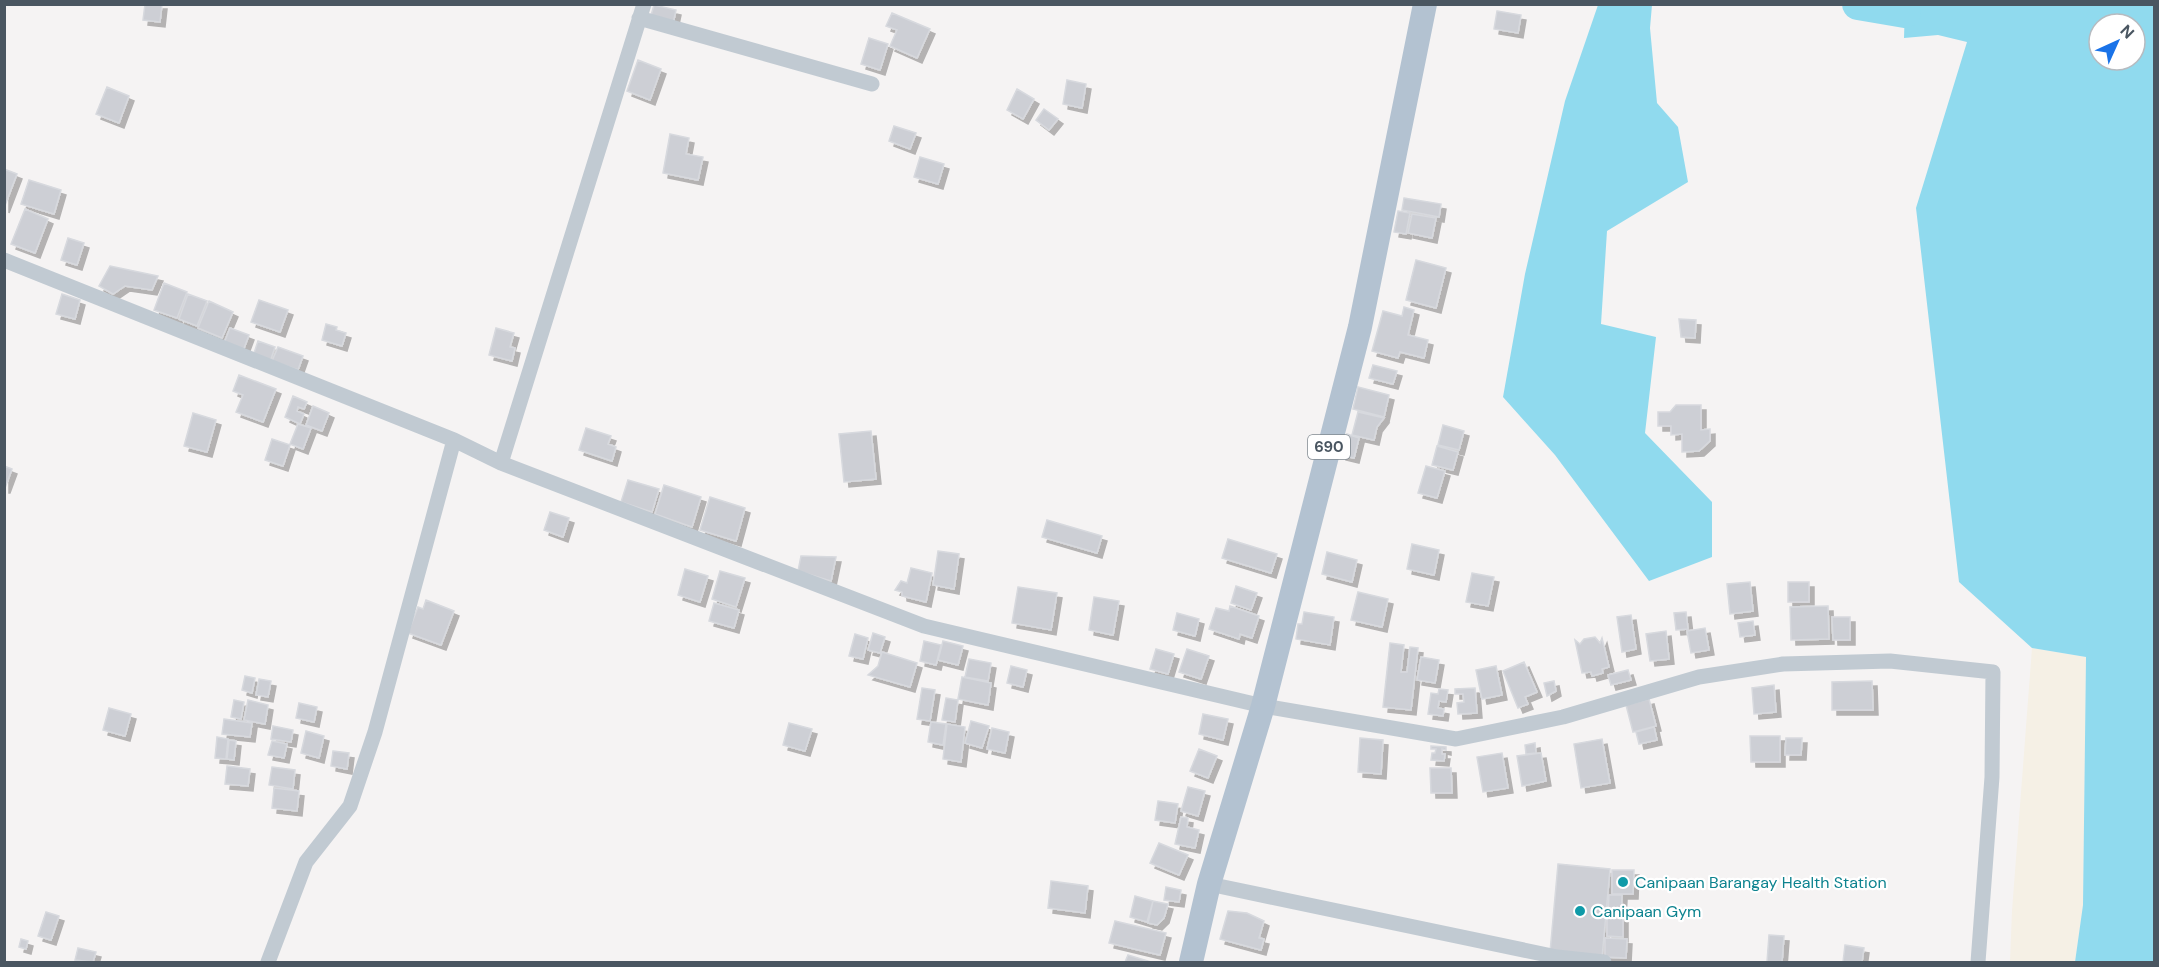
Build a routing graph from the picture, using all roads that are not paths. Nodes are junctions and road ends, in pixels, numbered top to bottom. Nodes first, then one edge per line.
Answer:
1 (1425, 4) edge
2 (642, 11) edge
3 (872, 84) dead end
4 (4, 260) edge
5 (454, 440) junction
6 (501, 463) junction
7 (1263, 706) junction
8 (1209, 884) junction
9 (1557, 960) edge
10 (267, 963) edge
11 (1191, 963) edge
12 (1604, 963) edge
13 (1978, 963) edge

1 - 7 main road, 690
2 - 3 street
2 - 6 street
4 - 5 street
5 - 6 street
5 - 10 street
6 - 7 street
7 - 8 main road, 690
7 - 13 street
8 - 9 street
8 - 11 main road, 690
9 - 12 street

